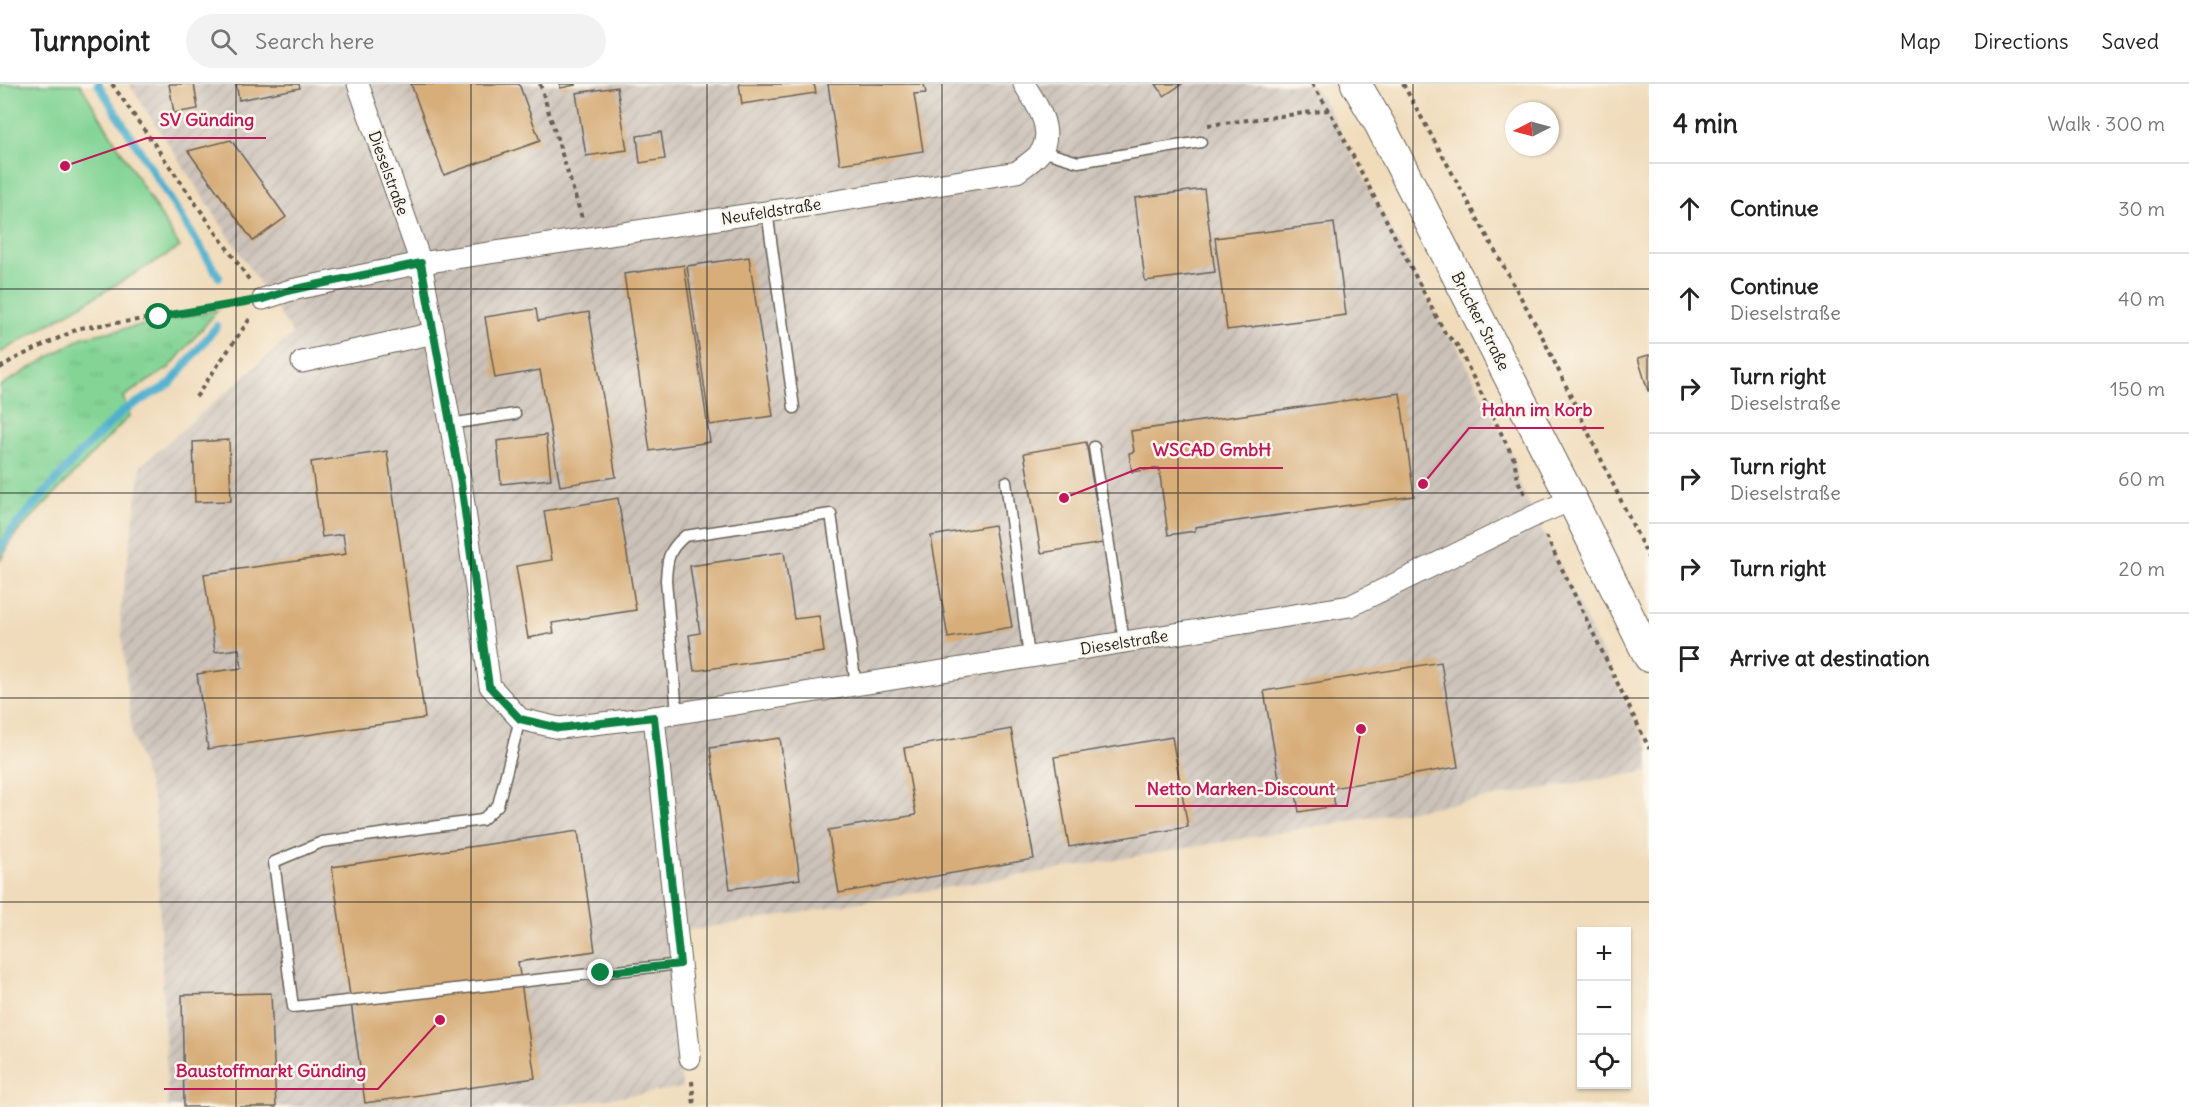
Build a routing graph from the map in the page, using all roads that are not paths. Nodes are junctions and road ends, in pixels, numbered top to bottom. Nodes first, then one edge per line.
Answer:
1 (358, 84) edge
2 (1024, 84) edge
3 (1356, 84) edge
4 (1201, 142) dead end
5 (1042, 151) junction
6 (767, 211) junction
7 (421, 263) junction
8 (263, 299) road end
9 (434, 333) junction
10 (302, 362) dead end
11 (794, 408) dead end
12 (515, 414) dead end
13 (450, 424) junction
14 (1095, 447) dead end
15 (1006, 482) dead end
16 (1572, 500) junction
17 (1124, 642) junction
18 (1029, 657) junction
19 (1649, 657) edge
20 (856, 685) junction
21 (677, 714) junction
22 (654, 717) junction
23 (520, 719) junction
24 (680, 964) junction
25 (690, 1058) dead end

1 - 7 street, Dieselstraße
2 - 5 street
3 - 16 main road, Brucker Straße
4 - 5 lane
5 - 6 street, Neufeldstraße
6 - 7 street, Neufeldstraße
6 - 11 lane
7 - 8 street
7 - 9 street, Dieselstraße
9 - 10 street
9 - 13 street, Dieselstraße
12 - 13 lane
13 - 23 street, Dieselstraße
14 - 17 lane
15 - 18 lane
16 - 17 street, Dieselstraße
16 - 19 main road, Brucker Straße
17 - 18 street, Dieselstraße
18 - 20 street, Dieselstraße
20 - 21 street, Dieselstraße
20 - 21 lane
21 - 22 street, Dieselstraße
22 - 23 street, Dieselstraße
22 - 24 street
23 - 24 lane
24 - 25 street

